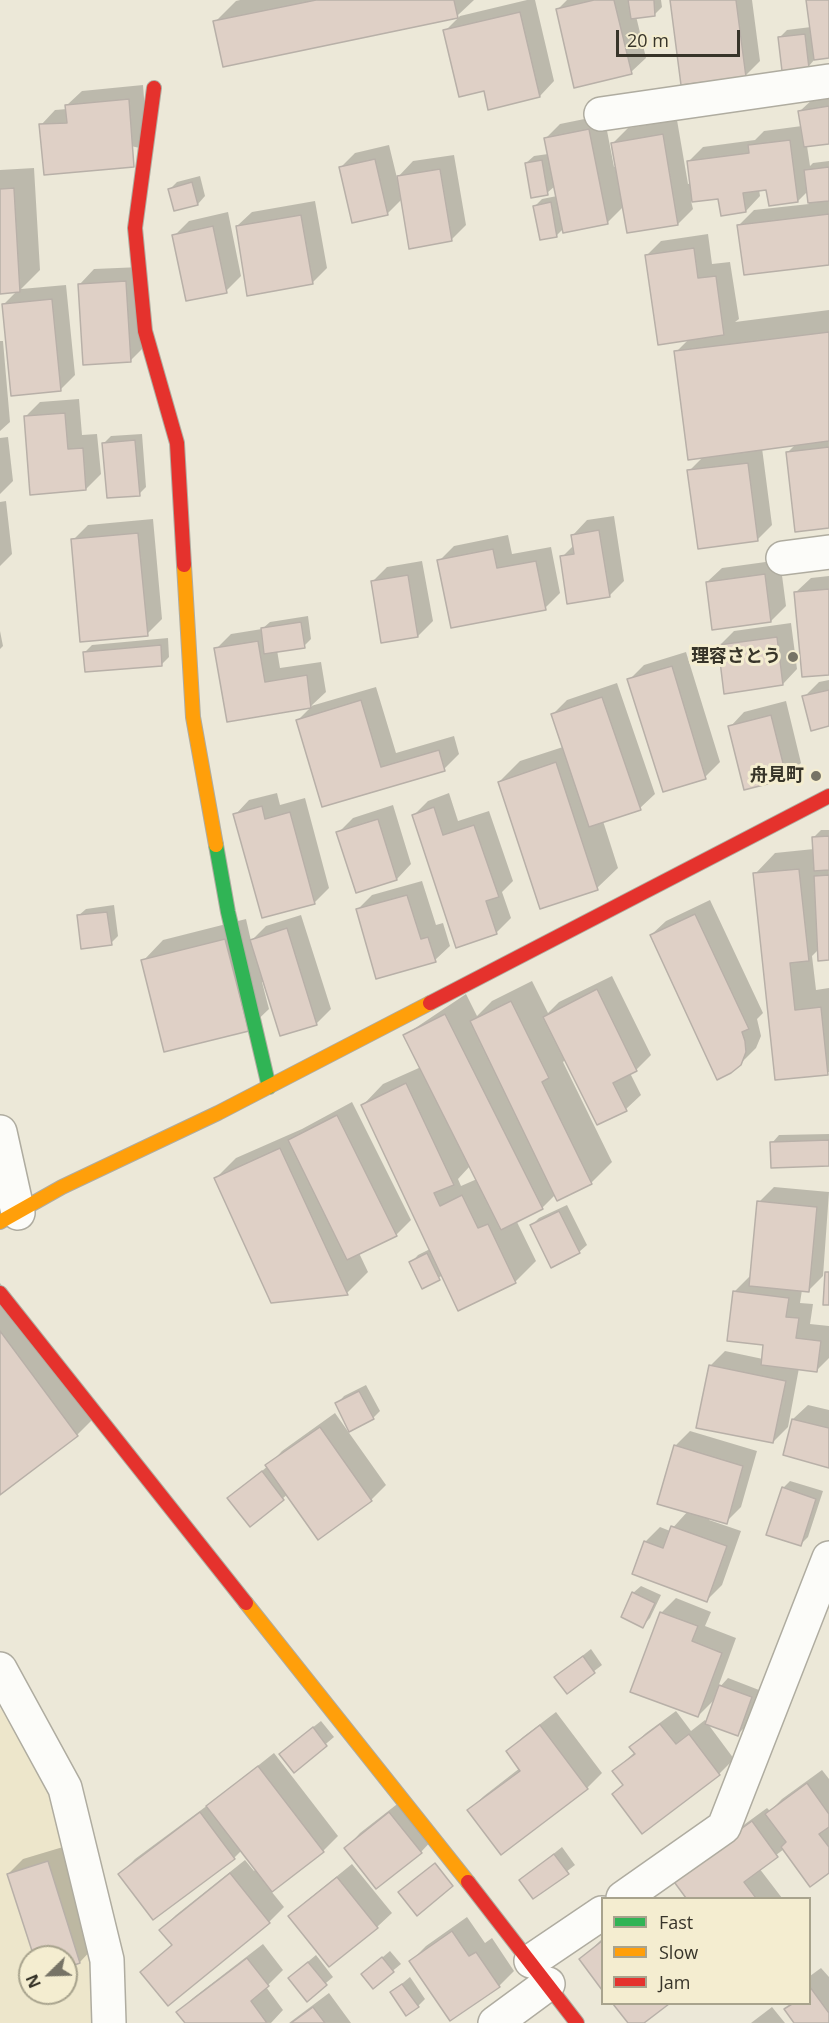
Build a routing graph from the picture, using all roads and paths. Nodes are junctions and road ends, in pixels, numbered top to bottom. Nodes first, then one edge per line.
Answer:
1 (829, 81) edge
2 (154, 88) dead end
3 (601, 114) dead end
4 (829, 552) edge
5 (783, 558) dead end
6 (829, 796) edge
7 (269, 1087) junction
8 (0, 1132) edge
9 (9, 1217) edge
10 (0, 1293) edge
11 (829, 1558) edge
12 (0, 1669) edge
13 (626, 1897) edge
14 (601, 1915) edge
15 (539, 1973) junction
16 (109, 2023) edge
17 (495, 2023) edge
18 (578, 2023) edge

1 - 3 street
2 - 7 street
4 - 5 street
6 - 7 street
7 - 9 street
8 - 9 street
10 - 15 street
11 - 13 street
12 - 16 street
14 - 15 street
15 - 17 street
15 - 18 street

